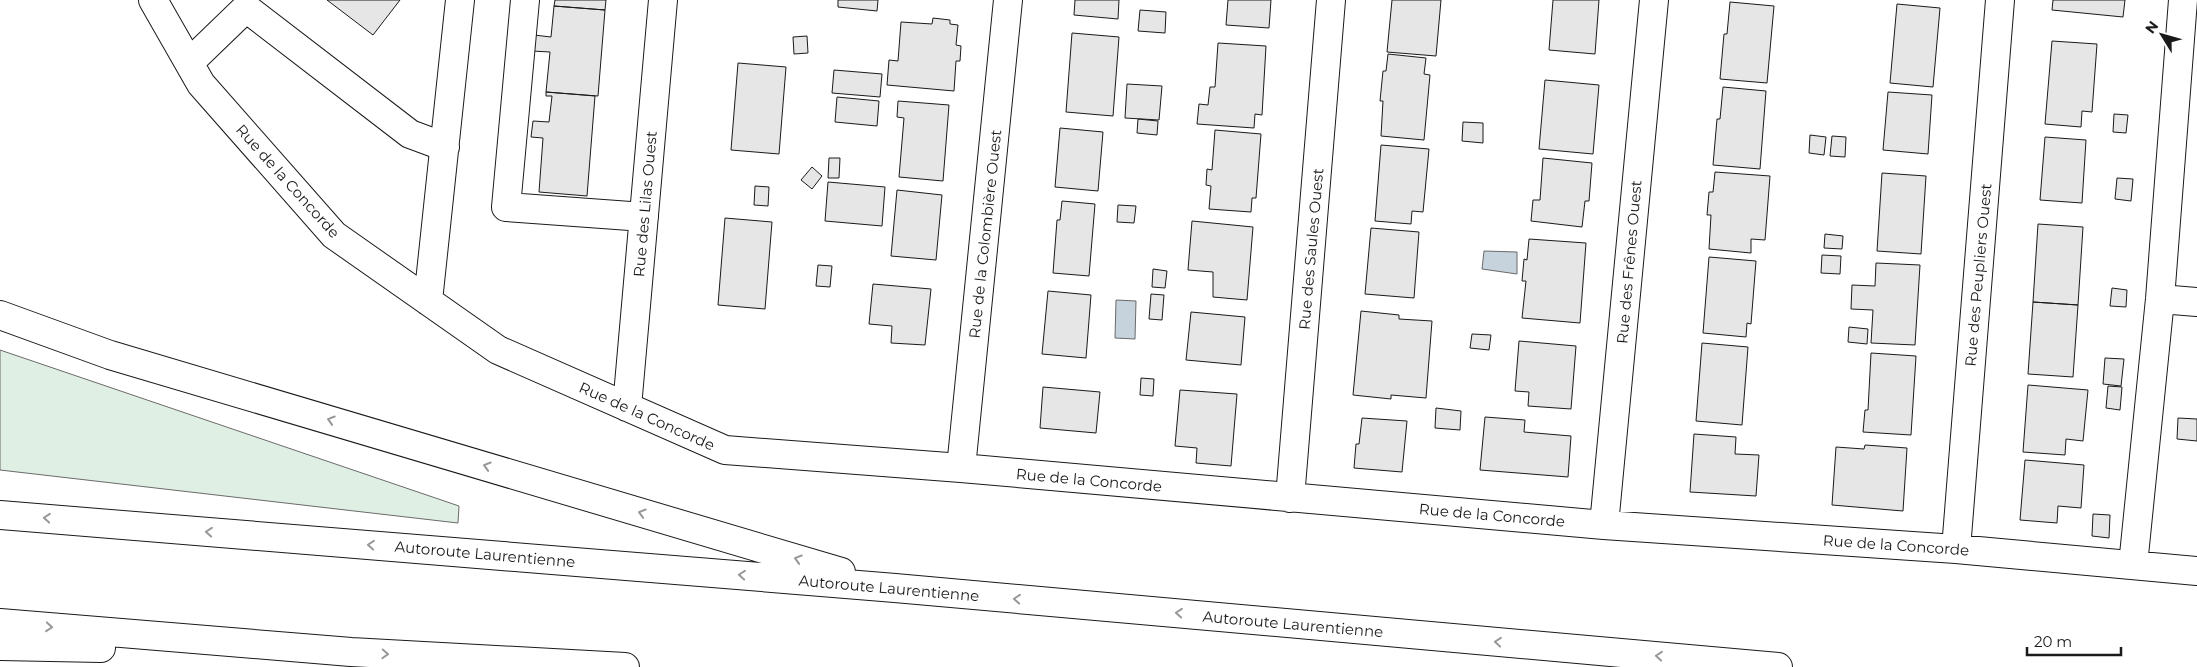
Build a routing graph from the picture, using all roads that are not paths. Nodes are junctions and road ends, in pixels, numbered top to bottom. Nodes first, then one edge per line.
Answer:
1 (153, 0) edge
2 (460, 0) edge
3 (525, 0) edge
4 (663, 0) edge
5 (1008, 0) edge
6 (1331, 0) edge
7 (1654, 0) edge
8 (2000, 0) edge
9 (2183, 0) edge
10 (189, 63) junction
11 (444, 147) junction
12 (644, 217) junction
13 (2160, 299) junction
14 (428, 301) junction
15 (2197, 302) edge
16 (0, 315) edge
17 (627, 407) junction
18 (961, 468) junction
19 (1290, 498) junction
20 (0, 514) edge
21 (1604, 525) junction
22 (1956, 549) junction
23 (2133, 566) junction
24 (2197, 571) edge
25 (895, 588) junction
26 (0, 623) edge
27 (0, 646) edge
28 (351, 652) junction
29 (625, 667) edge
30 (1778, 667) edge

1 - 10 main road, Rue de la Concorde
2 - 11 main road
3 - 12 main road
4 - 12 main road, Rue des Lilas Ouest
5 - 18 main road, Rue de la Colombière Ouest
6 - 19 main road, Rue des Saules Ouest
7 - 21 main road, Rue des Frênes Ouest
8 - 22 main road, Rue des Peupliers Ouest
9 - 13 main road
10 - 11 main road
10 - 14 main road, Rue de la Concorde
11 - 14 main road
12 - 17 main road, Rue des Lilas Ouest
13 - 15 main road
13 - 23 main road
14 - 17 main road, Rue de la Concorde
25 -> 16 main road
17 - 18 main road, Rue de la Concorde
18 - 19 main road, Rue de la Concorde
19 - 21 main road, Rue de la Concorde
25 -> 20 main road, Autoroute Laurentienne
21 - 22 main road, Rue de la Concorde
22 - 23 main road, Rue de la Concorde
23 - 24 main road, Rue de la Concorde
30 -> 25 main road, Autoroute Laurentienne
26 -> 28 main road
27 - 28 main road
28 -> 29 main road

